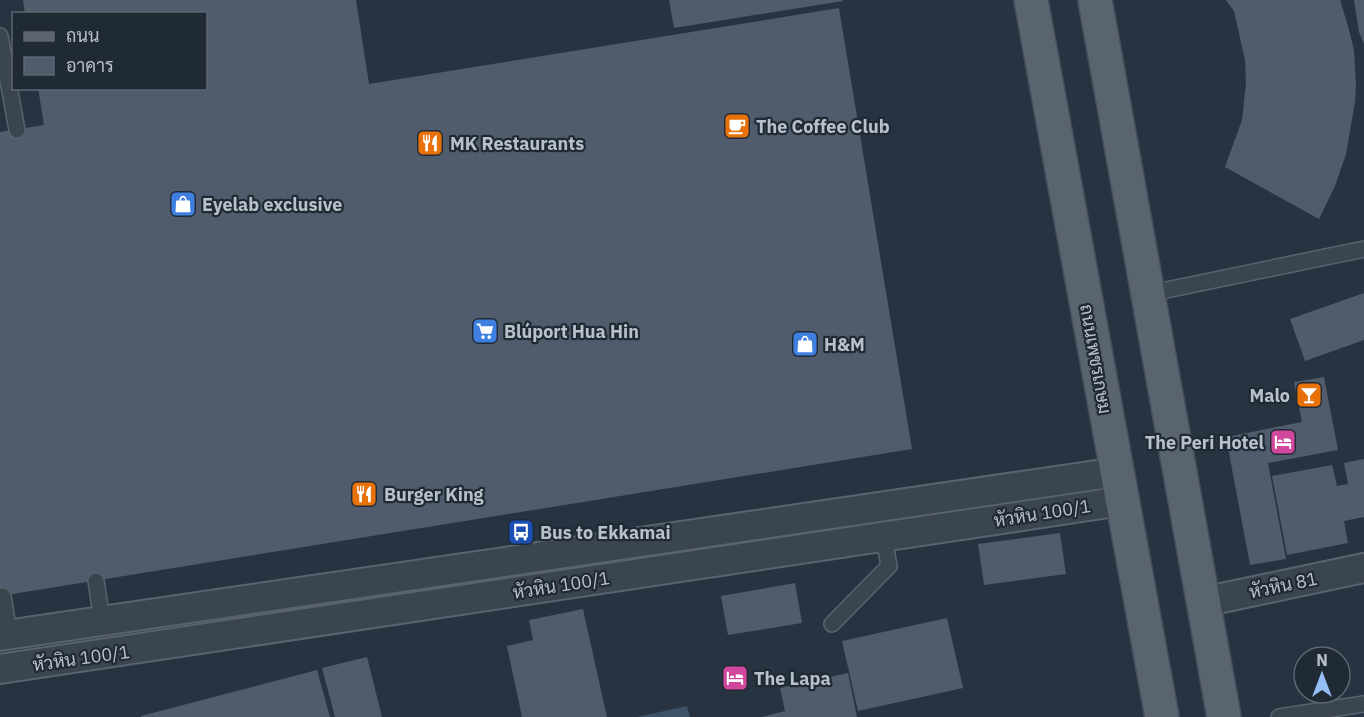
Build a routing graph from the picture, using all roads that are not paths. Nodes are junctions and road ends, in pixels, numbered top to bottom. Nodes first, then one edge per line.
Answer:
1 (1031, 0) edge
2 (1095, 0) edge
3 (0, 36) edge
4 (6, 109) edge
5 (17, 130) dead end
6 (1364, 249) edge
7 (1147, 294) junction
8 (1120, 486) junction
9 (884, 537) junction
10 (1364, 568) edge
11 (96, 581) dead end
12 (3, 596) dead end
13 (1203, 602) junction
14 (102, 620) junction
15 (832, 624) dead end
16 (4, 635) edge
17 (108, 654) junction
18 (7, 668) edge
19 (1364, 704) edge
20 (1162, 717) edge
21 (1224, 717) edge
22 (1279, 717) edge

1 - 8 main road, ถนนเพชรเกษม
2 - 7 main road
3 - 4 lane
4 - 5 lane
6 - 7 lane
7 - 13 main road
8 - 9 street, หัวหิน 100/1
8 - 14 street, หัวหิน 100/1
8 - 20 main road, ถนนเพชรเกษม
9 - 15 lane
9 - 17 street, หัวหิน 100/1
10 - 13 street, หัวหิน 81
11 - 14 lane
12 - 16 lane
13 - 21 main road
14 - 16 street, หัวหิน 100/1
14 - 17 street
16 - 18 street
17 - 18 street, หัวหิน 100/1
19 - 22 lane

